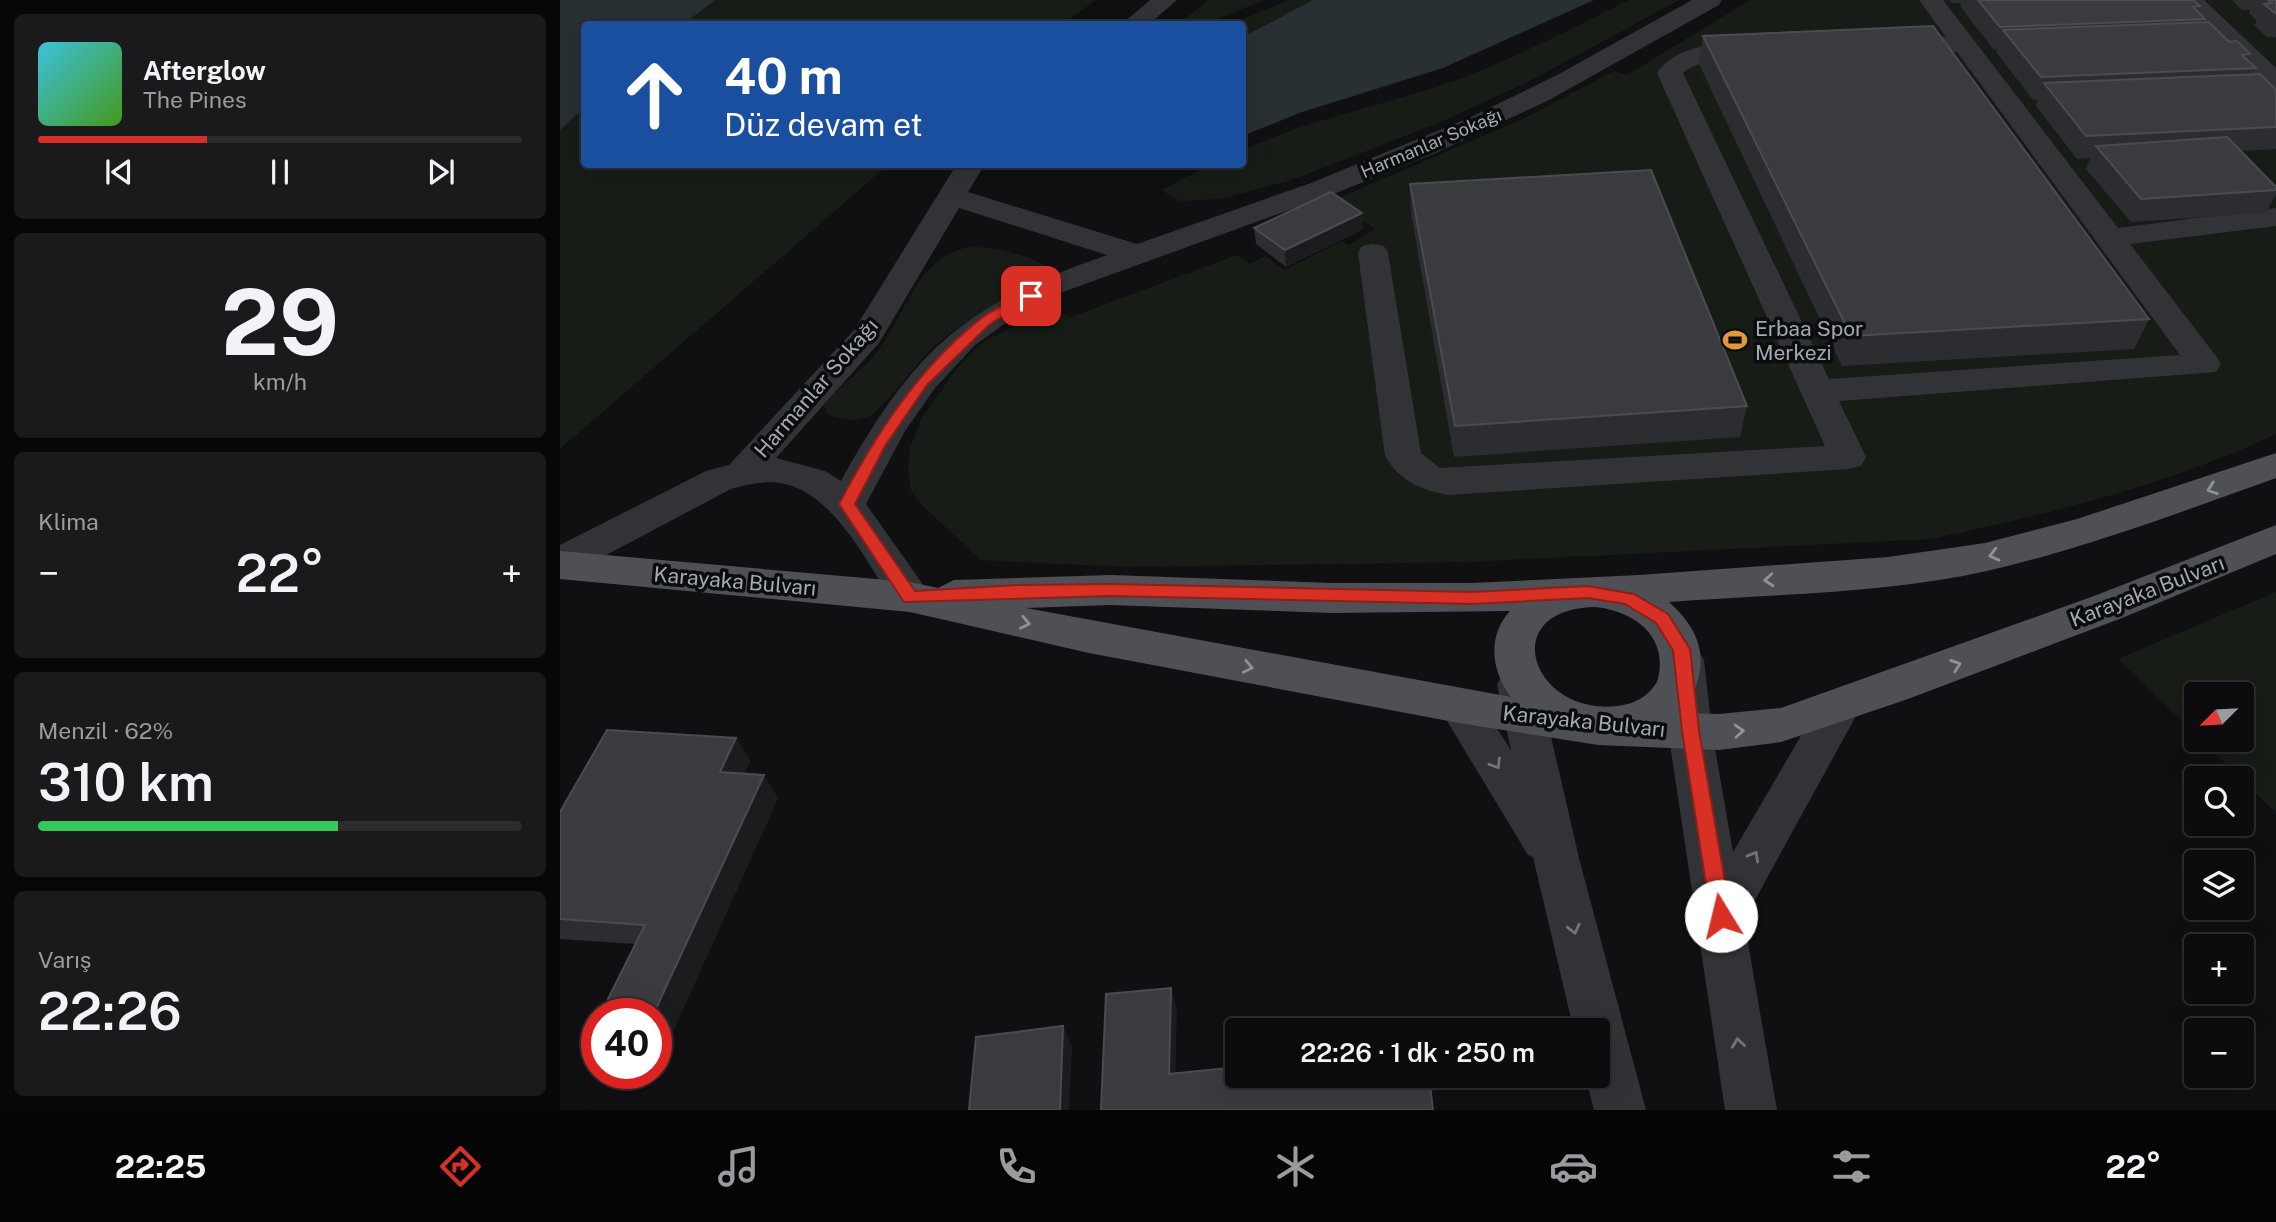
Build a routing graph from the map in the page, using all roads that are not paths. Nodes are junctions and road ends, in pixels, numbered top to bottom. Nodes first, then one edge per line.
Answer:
1 (1165, 0) edge
2 (1710, 0) edge
3 (1931, 0) edge
4 (2190, 0) edge
5 (1137, 21) edge
6 (1964, 44) junction
7 (1867, 49) edge
8 (1784, 53) edge
9 (2276, 82) edge
10 (969, 168) edge
11 (953, 197) junction
12 (2276, 217) edge
13 (2110, 238) junction
14 (1373, 253) dead end
15 (1137, 254) junction
16 (1818, 391) junction
17 (2276, 465) edge
18 (744, 470) junction
19 (847, 504) junction
20 (2276, 539) edge
21 (560, 564) edge
22 (1581, 592) junction
23 (910, 597) junction
24 (1683, 660) junction
25 (1513, 663) junction
26 (1841, 705) junction
27 (1459, 706) junction
28 (1526, 716) junction
29 (1598, 727) junction
30 (1690, 731) junction
31 (1557, 862) junction
32 (1721, 916) junction
33 (1620, 1110) edge
34 (1751, 1110) edge

1 - 5 street
2 - 15 street, Harmanlar Sokağı
3 - 6 street
4 - 9 street
6 - 7 street
6 - 13 street
8 - 16 street
10 - 11 street, Harmanlar Sokağı
11 - 15 street
11 - 18 street, Harmanlar Sokağı
12 - 13 street
13 - 16 street
14 - 16 street
15 - 19 street, Harmanlar Sokağı
17 -> 22 main road, Karayaka Bulvarı
18 - 19 street, Harmanlar Sokağı
18 - 21 street, Harmanlar Sokağı
19 - 23 street, Harmanlar Sokağı
26 -> 20 main road, Karayaka Bulvarı
21 - 23 main road, Karayaka Bulvarı
22 - 23 main road, Karayaka Bulvarı
22 - 24 main road
22 - 25 main road
23 -> 27 main road, Karayaka Bulvarı
24 - 29 main road
24 - 30 street
25 - 28 street
25 - 29 main road
30 -> 26 main road, Karayaka Bulvarı
32 -> 26 street
27 - 28 main road, Karayaka Bulvarı
27 -> 31 street
28 - 29 main road, Karayaka Bulvarı
28 - 31 street
29 - 30 main road, Karayaka Bulvarı
30 - 32 street
31 -> 33 street
34 -> 32 street

